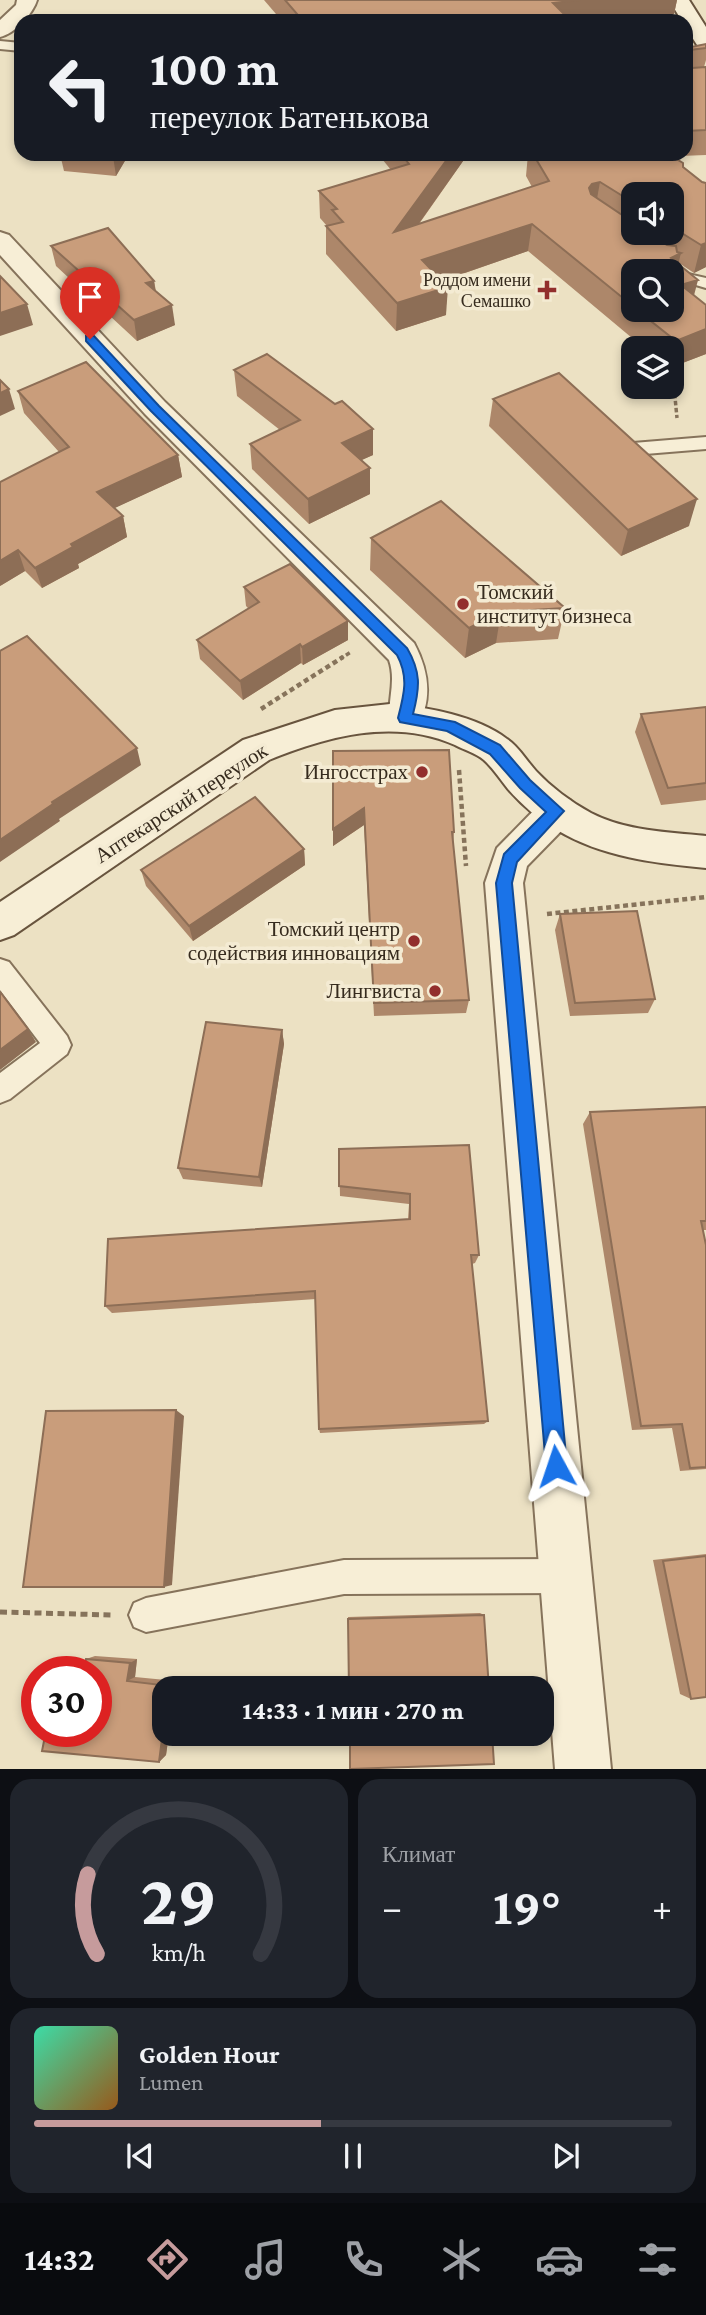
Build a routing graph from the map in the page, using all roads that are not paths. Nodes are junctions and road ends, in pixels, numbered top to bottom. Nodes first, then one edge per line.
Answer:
1 (14, 18) edge
2 (693, 23) edge
3 (0, 31) edge
4 (706, 44) edge
5 (0, 240) edge
6 (684, 278) edge
7 (706, 283) edge
8 (706, 443) edge
9 (633, 449) edge
10 (405, 718) junction
11 (556, 811) junction
12 (706, 852) edge
13 (0, 923) edge
14 (0, 970) edge
15 (0, 1090) edge
16 (566, 1576) junction
17 (146, 1615) road end
18 (583, 1769) edge

1 - 3 street
2 - 4 street
5 - 10 street
6 - 7 lane
8 - 9 lane
10 - 11 street, Аптекарский переулок
10 - 13 street, Аптекарский переулок
11 - 12 street
11 - 16 street
14 - 15 lane
16 - 17 lane
16 - 18 street

